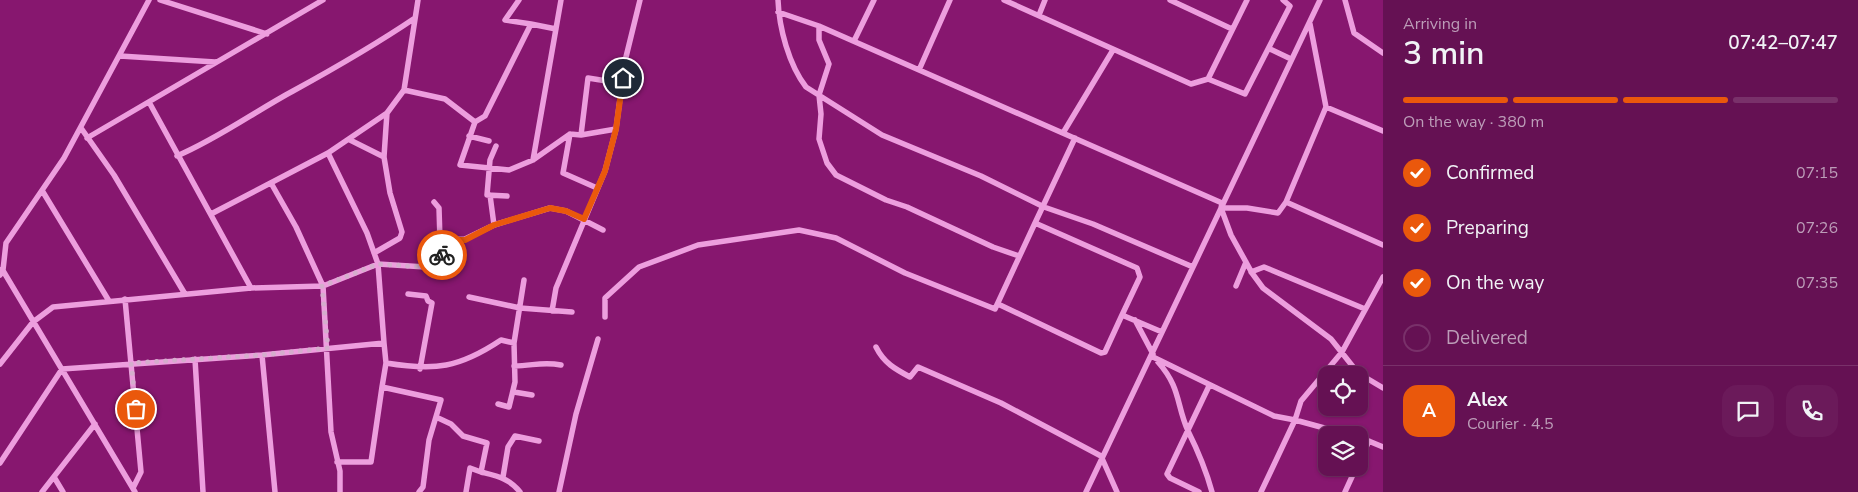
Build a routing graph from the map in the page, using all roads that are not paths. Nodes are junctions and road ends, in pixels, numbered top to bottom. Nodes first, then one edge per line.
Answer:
1 (149, 0) edge
2 (160, 0) edge
3 (323, 0) edge
4 (418, 0) edge
5 (519, 0) edge
6 (561, 0) edge
7 (640, 0) edge
8 (778, 0) edge
9 (874, 0) edge
10 (950, 0) edge
11 (1004, 0) edge
12 (1045, 0) edge
13 (1170, 0) edge
14 (1247, 0) edge
15 (1283, 0) edge
16 (1320, 0) edge
17 (1346, 0) edge
18 (778, 12) junction
19 (1039, 16) junction
20 (415, 18) junction
21 (531, 24) junction
22 (1310, 24) junction
23 (819, 26) junction
24 (556, 29) junction
25 (1232, 29) junction
26 (266, 34) junction
27 (854, 41) junction
28 (1270, 49) junction
29 (1113, 50) junction
30 (1383, 53) edge
31 (120, 56) junction
32 (1291, 59) junction
33 (216, 62) junction
34 (919, 70) junction
35 (1208, 79) junction
36 (613, 82) dead end
37 (404, 90) junction
38 (819, 96) junction
39 (149, 102) junction
40 (1326, 106) junction
41 (387, 113) junction
42 (475, 122) junction
43 (81, 128) junction
44 (616, 129) junction
45 (1383, 131) edge
46 (1063, 133) junction
47 (570, 134) junction
48 (581, 135) junction
49 (469, 136) junction
50 (87, 138) junction
51 (1075, 138) junction
52 (350, 140) junction
53 (489, 141) dead end
54 (496, 146) dead end
55 (328, 153) junction
56 (177, 156) junction
57 (384, 157) junction
58 (534, 160) junction
59 (489, 168) junction
60 (271, 184) junction
61 (597, 188) junction
62 (42, 192) junction
63 (490, 195) junction
64 (507, 196) dead end
65 (434, 202) dead end
66 (1286, 202) junction
67 (1222, 205) junction
68 (1044, 207) junction
69 (211, 214) junction
70 (584, 219) junction
71 (1035, 222) junction
72 (494, 225) junction
73 (603, 230) dead end
74 (440, 240) junction
75 (1383, 244) edge
76 (374, 252) junction
77 (1019, 256) junction
78 (1246, 262) junction
79 (378, 264) junction
80 (1193, 267) junction
81 (1, 270) edge
82 (1251, 272) junction
83 (1383, 277) edge
84 (524, 280) dead end
85 (322, 286) junction
86 (1236, 286) dead end
87 (251, 288) junction
88 (185, 294) junction
89 (408, 294) dead end
90 (469, 297) dead end
91 (125, 299) junction
92 (109, 301) junction
93 (998, 304) junction
94 (520, 308) junction
95 (1365, 309) junction
96 (552, 311) junction
97 (572, 312) dead end
98 (1122, 315) junction
99 (605, 317) dead end
100 (1135, 320) junction
101 (33, 322) junction
102 (1162, 332) junction
103 (598, 339) dead end
104 (384, 343) junction
105 (514, 343) junction
106 (876, 347) dead end
107 (328, 348) junction
108 (1342, 352) junction
109 (262, 355) junction
110 (1152, 355) junction
111 (195, 360) junction
112 (131, 363) junction
113 (386, 363) junction
114 (0, 364) edge
115 (561, 365) dead end
116 (514, 366) junction
117 (62, 369) junction
118 (420, 369) junction
119 (1209, 386) junction
120 (382, 387) junction
121 (1383, 388) edge
122 (514, 392) junction
123 (532, 395) dead end
124 (498, 404) dead end
125 (436, 417) junction
126 (1295, 420) junction
127 (95, 424) junction
128 (1318, 426) edge
129 (1188, 430) junction
130 (539, 441) dead end
131 (1369, 441) edge
132 (1383, 447) edge
133 (1101, 456) junction
134 (337, 462) junction
135 (0, 463) edge
136 (481, 472) junction
137 (1352, 476) edge
138 (54, 477) junction
139 (503, 477) junction
140 (134, 490) edge
141 (42, 492) edge
142 (63, 492) edge
143 (203, 492) edge
144 (275, 492) edge
145 (340, 492) edge
146 (420, 492) edge
147 (466, 492) edge
148 (520, 492) edge
149 (559, 492) edge
150 (1086, 492) edge
151 (1117, 492) edge
152 (1200, 492) edge
153 (1212, 492) edge
154 (1261, 492) edge
155 (1345, 492) edge

1 - 31 street
2 - 26 street
3 - 26 street
4 - 20 street
5 - 21 street
6 - 24 street
7 - 44 street
8 - 18 street
9 - 27 street
10 - 34 street
11 - 19 street
12 - 19 street
13 - 25 street
14 - 25 street
15 - 28 street
16 - 22 street
17 - 30 street
18 - 23 street
18 - 38 street
19 - 29 street
20 - 37 street
20 - 56 street
21 - 24 street
21 - 42 street
22 - 32 street
22 - 40 street
23 - 27 street
23 - 38 street
24 - 58 street
25 - 35 street
26 - 33 street
27 - 34 street
28 - 32 street
28 - 35 street
29 - 35 street
29 - 46 street
31 - 33 street
31 - 43 street
32 - 67 street
33 - 39 street
34 - 46 street
36 - 48 street
37 - 41 street
37 - 42 street
38 - 68 street
38 - 77 street
39 - 50 street
39 - 56 street
40 - 45 street
40 - 66 street
41 - 52 street
41 - 57 street
42 - 49 street
43 - 50 street
43 - 62 street
44 - 48 street
44 - 61 street
46 - 51 street
47 - 48 street
47 - 58 street
47 - 61 street
49 - 53 street
49 - 59 street
50 - 88 street
51 - 67 street
51 - 68 street
52 - 55 street
52 - 57 street
54 - 59 street
55 - 60 street
55 - 76 street
56 - 69 street
57 - 76 street
58 - 59 street
59 - 63 street
60 - 69 street
60 - 85 street
61 - 70 street
62 - 81 street
62 - 92 street
63 - 64 street
63 - 72 street
65 - 74 street
66 - 67 street
66 - 75 street
67 - 78 street
67 - 80 street
68 - 71 street
68 - 80 street
69 - 87 street
70 - 72 street
70 - 73 street
70 - 96 street
71 - 77 street
71 - 98 street
72 - 74 street
74 - 79 street
76 - 79 street
77 - 93 street
78 - 82 street
78 - 86 street
79 - 85 street
79 - 104 street
80 - 102 street
81 - 101 street
82 - 95 street
82 - 108 street
83 - 95 street
84 - 94 street
85 - 87 street
85 - 107 street
87 - 88 street
88 - 91 street
89 - 118 street
90 - 94 street
91 - 92 street
91 - 112 street
92 - 101 street
93 - 98 street
93 - 99 street
94 - 96 street
94 - 105 street
95 - 108 street
96 - 97 street
98 - 100 street
100 - 102 street
100 - 110 street
101 - 114 street
101 - 117 street
102 - 110 street
103 - 149 street
104 - 107 street
104 - 113 street
105 - 116 street
105 - 118 street
106 - 133 street
107 - 109 street
107 - 134 street
108 - 121 street
108 - 126 street
109 - 111 street
109 - 144 street
110 - 119 street
110 - 129 street
110 - 133 street
111 - 112 street
111 - 143 street
112 - 117 street
112 - 140 street
113 - 118 street
113 - 120 street
115 - 116 street
116 - 122 street
117 - 127 street
117 - 135 street
119 - 126 street
119 - 129 street
120 - 125 street
120 - 134 street
122 - 123 street
122 - 124 street
125 - 136 street
125 - 146 street
126 - 128 street
126 - 154 street
127 - 138 street
127 - 140 street
129 - 152 street
129 - 153 street
130 - 139 street
131 - 132 street
133 - 150 street
133 - 151 street
134 - 145 street
136 - 139 street
136 - 147 street
137 - 155 street
138 - 141 street
138 - 142 street
139 - 148 street

